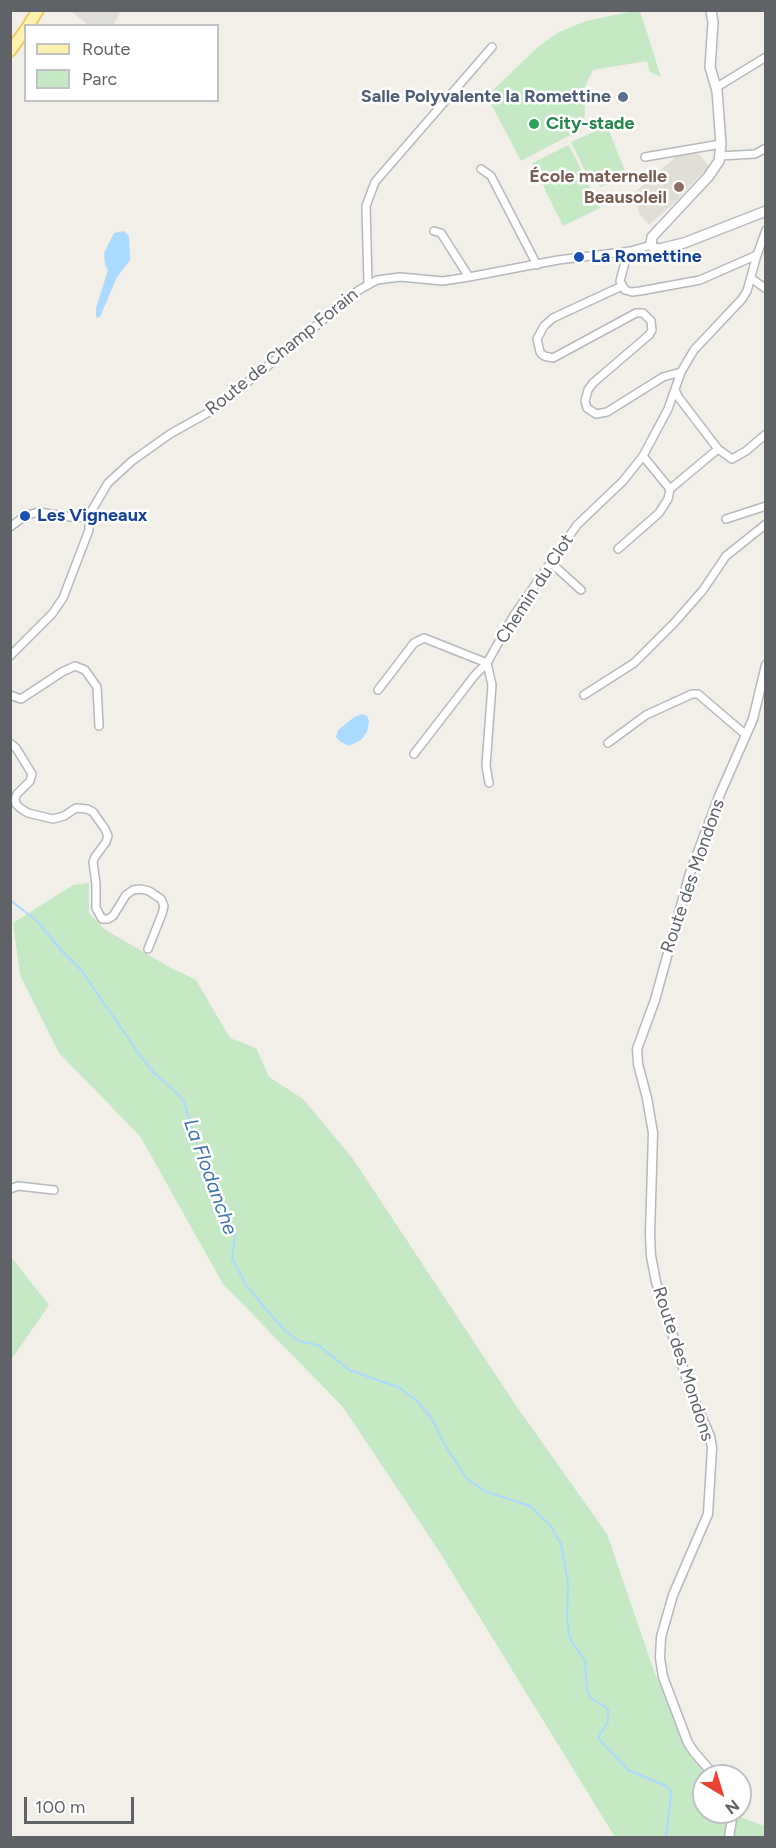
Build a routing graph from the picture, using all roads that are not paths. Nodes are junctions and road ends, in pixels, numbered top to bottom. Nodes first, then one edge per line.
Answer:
1 (38, 10) edge
2 (711, 10) edge
3 (29, 24) edge
4 (24, 31) edge
5 (492, 47) dead end
6 (10, 51) edge
7 (765, 57) edge
8 (717, 87) junction
9 (721, 144) junction
10 (765, 148) edge
11 (720, 156) junction
12 (645, 157) dead end
13 (481, 169) dead end
14 (765, 211) edge
15 (765, 230) edge
16 (434, 231) dead end
17 (651, 245) junction
18 (628, 251) junction
19 (757, 255) junction
20 (537, 264) junction
21 (470, 277) junction
22 (751, 278) junction
23 (368, 284) junction
24 (622, 286) junction
25 (765, 289) edge
26 (681, 372) junction
27 (675, 390) junction
28 (765, 434) edge
29 (718, 449) junction
30 (644, 456) junction
31 (670, 489) junction
32 (765, 506) edge
33 (88, 515) junction
34 (726, 519) dead end
35 (765, 524) edge
36 (10, 527) edge
37 (618, 549) dead end
38 (550, 562) junction
39 (580, 590) dead end
40 (10, 656) edge
41 (488, 663) junction
42 (765, 665) edge
43 (378, 690) dead end
44 (10, 695) edge
45 (584, 695) dead end
46 (99, 726) dead end
47 (746, 735) junction
48 (10, 743) edge
49 (608, 743) dead end
50 (414, 754) dead end
51 (489, 783) dead end
52 (148, 949) dead end
53 (10, 1189) edge
54 (54, 1190) dead end
55 (704, 1764) edge
56 (730, 1833) edge
57 (724, 1838) edge

1 - 3 main road
2 - 8 main road
4 - 6 main road
5 - 23 street
7 - 8 street
8 - 9 main road
9 - 11 main road
9 - 12 street
10 - 11 street
11 - 17 main road
13 - 20 street
14 - 17 main road, Route de Champ Forain
15 - 19 street, Chemin du Clot
16 - 21 street
17 - 18 street, Route de Champ Forain
18 - 20 street, Route de Champ Forain
18 - 24 street
19 - 22 street, Chemin du Clot
19 - 24 street
20 - 21 street, Route de Champ Forain
21 - 23 street, Route de Champ Forain
22 - 25 street
22 - 26 street, Chemin du Clot
23 - 33 street, Route de Champ Forain
24 - 26 street
26 - 27 street, Chemin du Clot
27 - 29 street
27 - 30 street, Chemin du Clot
28 - 29 street
29 - 31 street
30 - 31 street
30 - 38 street, Chemin du Clot
31 - 37 street
32 - 34 street
33 - 36 street
33 - 40 street
35 - 45 street
38 - 39 street
38 - 41 street, Chemin du Clot
41 - 43 street
41 - 50 street
41 - 51 street, Chemin du Clot
42 - 47 street, Route des Mondons
44 - 46 street
47 - 49 street
47 - 55 street, Route des Mondons
48 - 52 street
53 - 54 street
56 - 57 street

